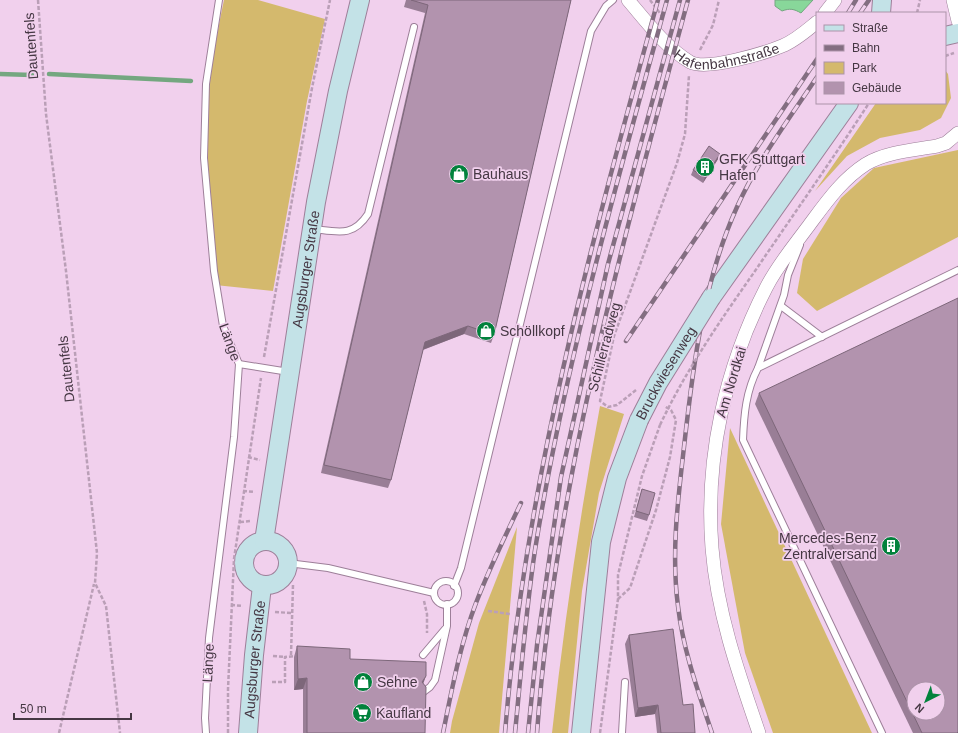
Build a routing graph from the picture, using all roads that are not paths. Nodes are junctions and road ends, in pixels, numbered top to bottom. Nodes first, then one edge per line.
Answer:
1 (219, 0) edge
2 (360, 0) edge
3 (613, 0) edge
4 (628, 0) edge
5 (835, 0) edge
6 (882, 0) edge
7 (953, 0) edge
8 (825, 12) edge
9 (881, 12) edge
10 (958, 21) edge
11 (816, 23) edge
12 (414, 27) dead end
13 (958, 33) edge
14 (946, 36) edge
15 (848, 104) edge
16 (958, 133) edge
17 (807, 228) junction
18 (312, 229) junction
19 (958, 270) edge
20 (781, 306) junction
21 (822, 337) junction
22 (239, 364) junction
23 (758, 368) junction
24 (289, 372) junction
25 (264, 541) junction
26 (288, 563) junction
27 (262, 586) junction
28 (454, 586) junction
29 (434, 593) junction
30 (447, 604) junction
31 (447, 626) junction
32 (425, 652) road end
33 (625, 682) dead end
34 (422, 692) edge
35 (206, 733) edge
36 (248, 733) edge
37 (580, 733) edge
38 (622, 733) edge
39 (759, 733) edge
40 (882, 733) edge

1 - 22 lane, Länge
2 - 18 street, Augsburger Straße
3 - 28 lane
4 - 11 street, Hafenbahnstraße
5 - 8 street
6 - 9 street
7 - 10 street
12 - 18 lane
13 - 14 street
15 - 37 street, Bruckwiesenweg, bridge
16 - 17 street, Am Nordkai
17 - 20 lane
17 - 39 street, Am Nordkai
18 - 24 street, Augsburger Straße
19 - 21 lane
20 - 21 lane
20 - 23 lane
21 - 23 lane
22 - 24 lane
22 - 35 lane, Länge
23 - 40 lane
24 - 25 street, Augsburger Straße
25 - 26 street
25 - 27 street, Augsburger Straße
26 - 27 street, Augsburger Straße
26 - 29 lane
27 - 36 street, Augsburger Straße
28 - 29 lane
28 - 30 lane
29 - 30 lane
30 - 31 lane
31 - 32 lane
31 - 34 lane
33 - 38 lane

